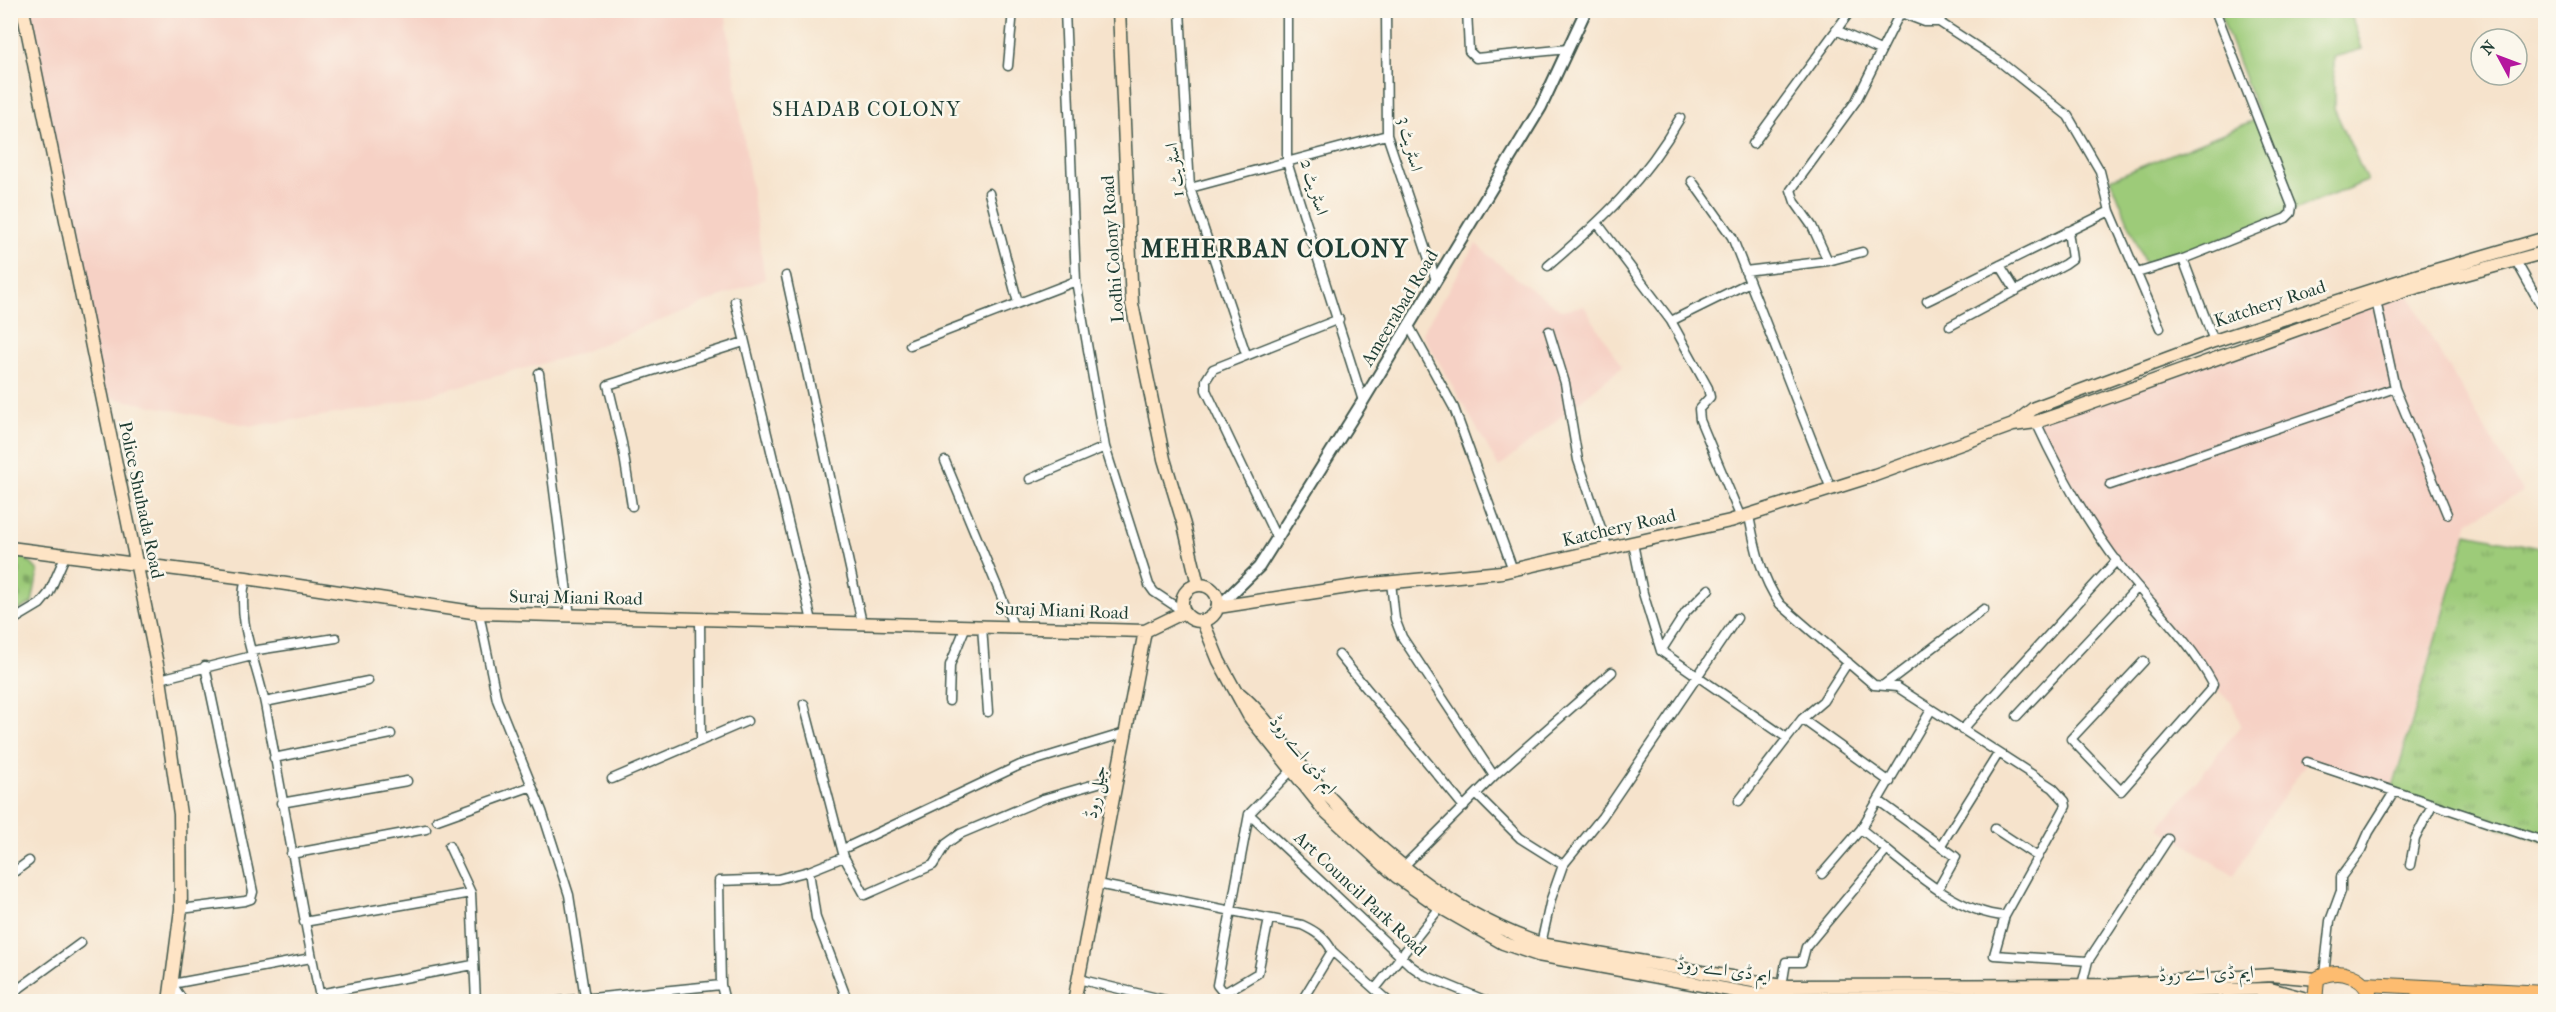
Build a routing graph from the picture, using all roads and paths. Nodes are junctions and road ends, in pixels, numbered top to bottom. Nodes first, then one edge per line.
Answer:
1 (23, 10) edge
2 (1013, 10) edge
3 (1065, 10) edge
4 (1119, 10) edge
5 (1180, 10) edge
6 (1287, 10) edge
7 (1386, 10) edge
8 (1467, 10) edge
9 (1586, 10) edge
10 (1851, 10) edge
11 (1946, 10) edge
12 (2215, 10) edge
13 (1939, 22) junction
14 (1836, 30) junction
15 (1568, 49) junction
16 (1880, 50) junction
17 (1008, 66) dead end
18 (1680, 118) dead end
19 (1387, 135) junction
20 (1753, 144) dead end
21 (1287, 162) junction
22 (1692, 181) dead end
23 (1190, 188) junction
24 (989, 193) dead end
25 (2110, 211) junction
26 (1598, 224) junction
27 (2068, 231) junction
28 (2546, 238) edge
29 (1862, 252) dead end
30 (2546, 252) edge
31 (2183, 258) junction
32 (1828, 261) junction
33 (2516, 261) junction
34 (2000, 265) junction
35 (1548, 266) dead end
36 (1745, 272) junction
37 (2137, 273) junction
38 (786, 276) dead end
39 (1436, 280) junction
40 (1076, 281) junction
41 (2421, 281) junction
42 (1748, 282) junction
43 (2016, 291) junction
44 (2374, 295) junction
45 (735, 301) dead end
46 (1927, 302) dead end
47 (1018, 303) junction
48 (2546, 314) edge
49 (1339, 319) junction
50 (1671, 321) junction
51 (2265, 325) junction
52 (1409, 326) junction
53 (1950, 326) dead end
54 (2160, 328) dead end
55 (1549, 331) dead end
56 (2270, 339) junction
57 (2214, 341) junction
58 (744, 342) junction
59 (910, 345) dead end
60 (1246, 354) junction
61 (2173, 355) junction
62 (2179, 371) junction
63 (539, 373) dead end
64 (2395, 388) junction
65 (2071, 393) junction
66 (1363, 401) junction
67 (2078, 408) junction
68 (2036, 422) junction
69 (2013, 425) junction
70 (1105, 447) junction
71 (945, 461) dead end
72 (1030, 479) dead end
73 (2109, 485) dead end
74 (1831, 489) junction
75 (632, 506) dead end
76 (2447, 514) dead end
77 (1745, 517) junction
78 (1276, 537) junction
79 (1633, 543) junction
80 (10, 548) edge
81 (1608, 549) junction
82 (66, 554) junction
83 (2117, 560) junction
84 (135, 564) junction
85 (1513, 570) junction
86 (246, 579) junction
87 (1391, 582) junction
88 (1198, 585) junction
89 (2138, 587) junction
90 (1709, 589) dead end
91 (1218, 607) junction
92 (1984, 609) dead end
93 (1184, 612) junction
94 (478, 613) junction
95 (570, 616) junction
96 (1737, 618) dead end
97 (700, 619) junction
98 (812, 621) junction
99 (10, 622) edge
100 (1203, 622) junction
101 (862, 623) junction
102 (966, 626) junction
103 (982, 626) junction
104 (1014, 627) junction
105 (1145, 631) junction
106 (336, 638) dead end
107 (1661, 651) junction
108 (252, 653) junction
109 (1339, 655) dead end
110 (2144, 661) dead end
111 (1848, 662) junction
112 (205, 666) junction
113 (1612, 672) dead end
114 (1697, 677) junction
115 (160, 679) junction
116 (368, 681) dead end
117 (1885, 684) junction
118 (1237, 692) junction
119 (950, 701) dead end
120 (265, 702) junction
121 (804, 704) dead end
122 (1931, 710) junction
123 (988, 712) dead end
124 (2017, 716) dead end
125 (1802, 719) junction
126 (747, 721) dead end
127 (1962, 730) junction
128 (1125, 733) junction
129 (391, 734) dead end
130 (1787, 738) junction
131 (701, 741) junction
132 (1998, 754) junction
133 (274, 758) junction
134 (2307, 762) dead end
135 (1291, 771) junction
136 (1494, 776) junction
137 (612, 779) dead end
138 (407, 781) dead end
139 (1116, 782) junction
140 (1890, 782) junction
141 (532, 786) junction
142 (2394, 792) junction
143 (1476, 794) junction
144 (1739, 801) dead end
145 (1879, 801) junction
146 (281, 803) junction
147 (2432, 805) junction
148 (1464, 807) junction
149 (1249, 813) junction
150 (437, 820) dead end
151 (426, 829) dead end
152 (1862, 829) junction
153 (1995, 829) dead end
154 (2168, 839) dead end
155 (2546, 842) edge
156 (1941, 845) junction
157 (449, 846) dead end
158 (1887, 850) junction
159 (843, 853) junction
160 (291, 854) junction
161 (2038, 857) junction
162 (29, 861) dead end
163 (2410, 865) dead end
164 (1563, 866) junction
165 (1403, 867) junction
166 (808, 871) junction
167 (1822, 874) dead end
168 (10, 875) edge
169 (1097, 884) junction
170 (1938, 889) junction
171 (471, 893) junction
172 (1443, 902) junction
173 (181, 909) junction
174 (1232, 911) junction
175 (2005, 916) junction
176 (1269, 919) junction
177 (304, 922) junction
178 (81, 943) dead end
179 (1541, 944) junction
180 (1332, 951) junction
181 (1402, 957) junction
182 (312, 958) junction
183 (2088, 961) junction
184 (473, 965) junction
185 (1675, 975) junction
186 (2321, 977) junction
187 (1078, 979) junction
188 (172, 984) junction
189 (721, 985) junction
190 (2082, 985) junction
191 (1782, 986) junction
192 (1375, 989) junction
193 (1825, 992) junction
194 (2369, 993) edge
195 (2546, 993) edge
196 (10, 995) edge
197 (634, 997) edge
198 (320, 998) edge
199 (585, 998) junction
200 (1756, 998) edge
201 (2314, 1001) edge
202 (169, 1002) edge
203 (184, 1002) edge
204 (477, 1002) edge
205 (552, 1002) edge
206 (726, 1002) edge
207 (848, 1002) edge
208 (1074, 1002) edge
209 (1174, 1002) edge
210 (1301, 1002) edge
211 (1389, 1002) edge
212 (1489, 1002) edge
213 (2515, 1002) edge

1 - 84 main road, Police Shuhada Road
2 - 17 street
3 - 40 street
4 - 88 main road, Lodhi Colony Road
5 - 23 street, اسٹریٹ 1
6 - 21 street, اسٹریٹ 2
7 - 19 street, اسٹریٹ 3
8 - 15 street
9 - 15 street, Ameerabad Road
10 - 14 street
11 - 13 street
12 - 31 street
13 - 16 street
13 - 25 street
14 - 16 street
14 - 20 street
15 - 39 street, Ameerabad Road
16 - 32 street
18 - 26 street
19 - 21 street
19 - 39 street, اسٹریٹ 3
21 - 23 street
21 - 49 street, اسٹریٹ 2
22 - 36 street
23 - 60 street, اسٹریٹ 1
24 - 47 street
25 - 27 street
25 - 37 street
26 - 35 street
26 - 50 street
27 - 34 street
27 - 43 street
28 - 41 main road, Katchery Road
29 - 32 street
30 - 33 main road, Katchery Road
31 - 37 street
31 - 57 street
32 - 36 street
33 - 41 main road, Katchery Road
33 - 48 street
34 - 43 street
34 - 46 street
36 - 42 street
37 - 54 street
38 - 101 street
39 - 52 street, Ameerabad Road
40 - 47 street
40 - 70 street
41 - 44 main road, Katchery Road
42 - 50 street
42 - 74 street
43 - 53 street
44 - 51 main road, Katchery Road
44 - 56 main road, Katchery Road
44 - 64 street
45 - 58 street
47 - 59 street
49 - 60 street
49 - 66 street, اسٹریٹ 2
50 - 77 street
51 - 56 main road
51 - 57 main road, Katchery Road
52 - 66 street, Ameerabad Road
52 - 85 street
55 - 81 street
56 - 62 main road, Katchery Road
57 - 61 main road, Katchery Road
58 - 75 street
58 - 98 street
60 - 78 street
61 - 62 main road
61 - 65 main road, Katchery Road
62 - 67 main road, Katchery Road
63 - 95 street
64 - 73 street
64 - 76 street
65 - 67 main road
65 - 69 main road, Katchery Road
66 - 78 street, Ameerabad Road
67 - 68 main road, Katchery Road
68 - 69 main road, Katchery Road
68 - 83 street
69 - 74 main road, Katchery Road
70 - 72 street
70 - 93 street
71 - 104 street
74 - 77 main road, Katchery Road
77 - 79 main road, Katchery Road
77 - 111 street
78 - 91 street, Ameerabad Road
79 - 81 main road, Katchery Road
79 - 107 street
80 - 82 main road, Suraj Miani Road
81 - 85 main road, Katchery Road
82 - 84 main road, Suraj Miani Road
82 - 99 street
83 - 89 street
83 - 127 street
84 - 86 main road, Suraj Miani Road
84 - 115 main road, Police Shuhada Road
85 - 87 main road, Katchery Road
86 - 94 main road, Suraj Miani Road
86 - 108 street
87 - 91 main road, Katchery Road
87 - 136 street
88 - 91 main road
88 - 93 main road
89 - 110 street
89 - 124 street
90 - 107 street
91 - 100 main road
92 - 117 street
93 - 100 main road
93 - 105 main road
94 - 95 main road, Suraj Miani Road
94 - 141 street
95 - 97 main road, Suraj Miani Road
96 - 114 street
97 - 98 main road, Suraj Miani Road
97 - 131 street
98 - 101 main road, Suraj Miani Road
100 - 118 main road, ایم ڈی اے روڈ
101 - 102 main road, Suraj Miani Road
102 - 103 main road, Suraj Miani Road
102 - 119 street
103 - 104 main road, Suraj Miani Road
103 - 123 street
104 - 105 main road, Suraj Miani Road
105 - 128 main road, جیل روڈ
106 - 108 street
107 - 114 street
108 - 112 street
108 - 120 street
109 - 148 street
111 - 117 street
111 - 125 street
112 - 115 street
112 - 173 street
113 - 136 street
114 - 130 street
114 - 164 street
115 - 173 main road, Police Shuhada Road
116 - 120 street
117 - 122 street
118 - 135 main road, ایم ڈی اے روڈ
118 - 165 main road, ایم ڈی اے روڈ
120 - 133 street
121 - 159 street
122 - 127 street
122 - 140 street
125 - 130 street
125 - 140 street
126 - 131 street
127 - 132 street
128 - 139 main road, جیل روڈ
128 - 159 street
129 - 133 street
130 - 144 street
131 - 137 street
132 - 156 street
132 - 161 street
133 - 146 street
134 - 142 street
135 - 149 street
135 - 172 main road, ایم ڈی اے روڈ
136 - 143 street
138 - 146 street
139 - 159 street
139 - 169 main road, جیل روڈ
140 - 145 street
141 - 150 street
141 - 199 street
142 - 147 street
142 - 186 street
143 - 148 street
143 - 164 street
145 - 152 street
145 - 156 street
146 - 160 street
147 - 155 street
147 - 163 street
148 - 165 street
149 - 174 street
149 - 181 street, Art Council Park Road
151 - 160 street
152 - 158 street
152 - 167 street
153 - 161 street
154 - 183 street
156 - 170 street
157 - 171 street
158 - 170 street
158 - 191 street
159 - 166 street
160 - 177 street
161 - 175 street
162 - 168 street
164 - 179 street
165 - 172 main road, ایم ڈی اے روڈ
166 - 189 street
166 - 207 street
169 - 174 street
169 - 187 main road, جیل روڈ
170 - 175 street
171 - 177 street
171 - 184 street
172 - 179 main road, ایم ڈی اے روڈ
172 - 181 street
172 - 185 main road, ایم ڈی اے روڈ
173 - 188 main road, Police Shuhada Road
174 - 176 street
174 - 176 street
175 - 183 street
176 - 180 street
177 - 182 street
178 - 196 street
179 - 185 main road, ایم ڈی اے روڈ
180 - 192 street
180 - 210 street
181 - 192 street
181 - 212 street, Art Council Park Road
182 - 188 street
182 - 198 street
183 - 190 street
184 - 198 street
184 - 204 street
185 - 191 main road, ایم ڈی اے روڈ
185 - 200 main road, ایم ڈی اے روڈ
186 - 190 main road, ایم ڈی اے روڈ
186 - 194 main road
186 - 201 main road
187 - 208 main road, جیل روڈ
187 - 209 street
188 - 202 main road, Police Shuhada Road
188 - 203 street
189 - 197 street
189 - 206 street
190 - 193 main road, ایم ڈی اے روڈ
191 - 193 main road, ایم ڈی اے روڈ
192 - 211 street
193 - 200 main road, ایم ڈی اے روڈ
193 - 201 main road, ایم ڈی اے روڈ
194 - 195 main road
194 - 213 main road
197 - 199 street
199 - 205 street

